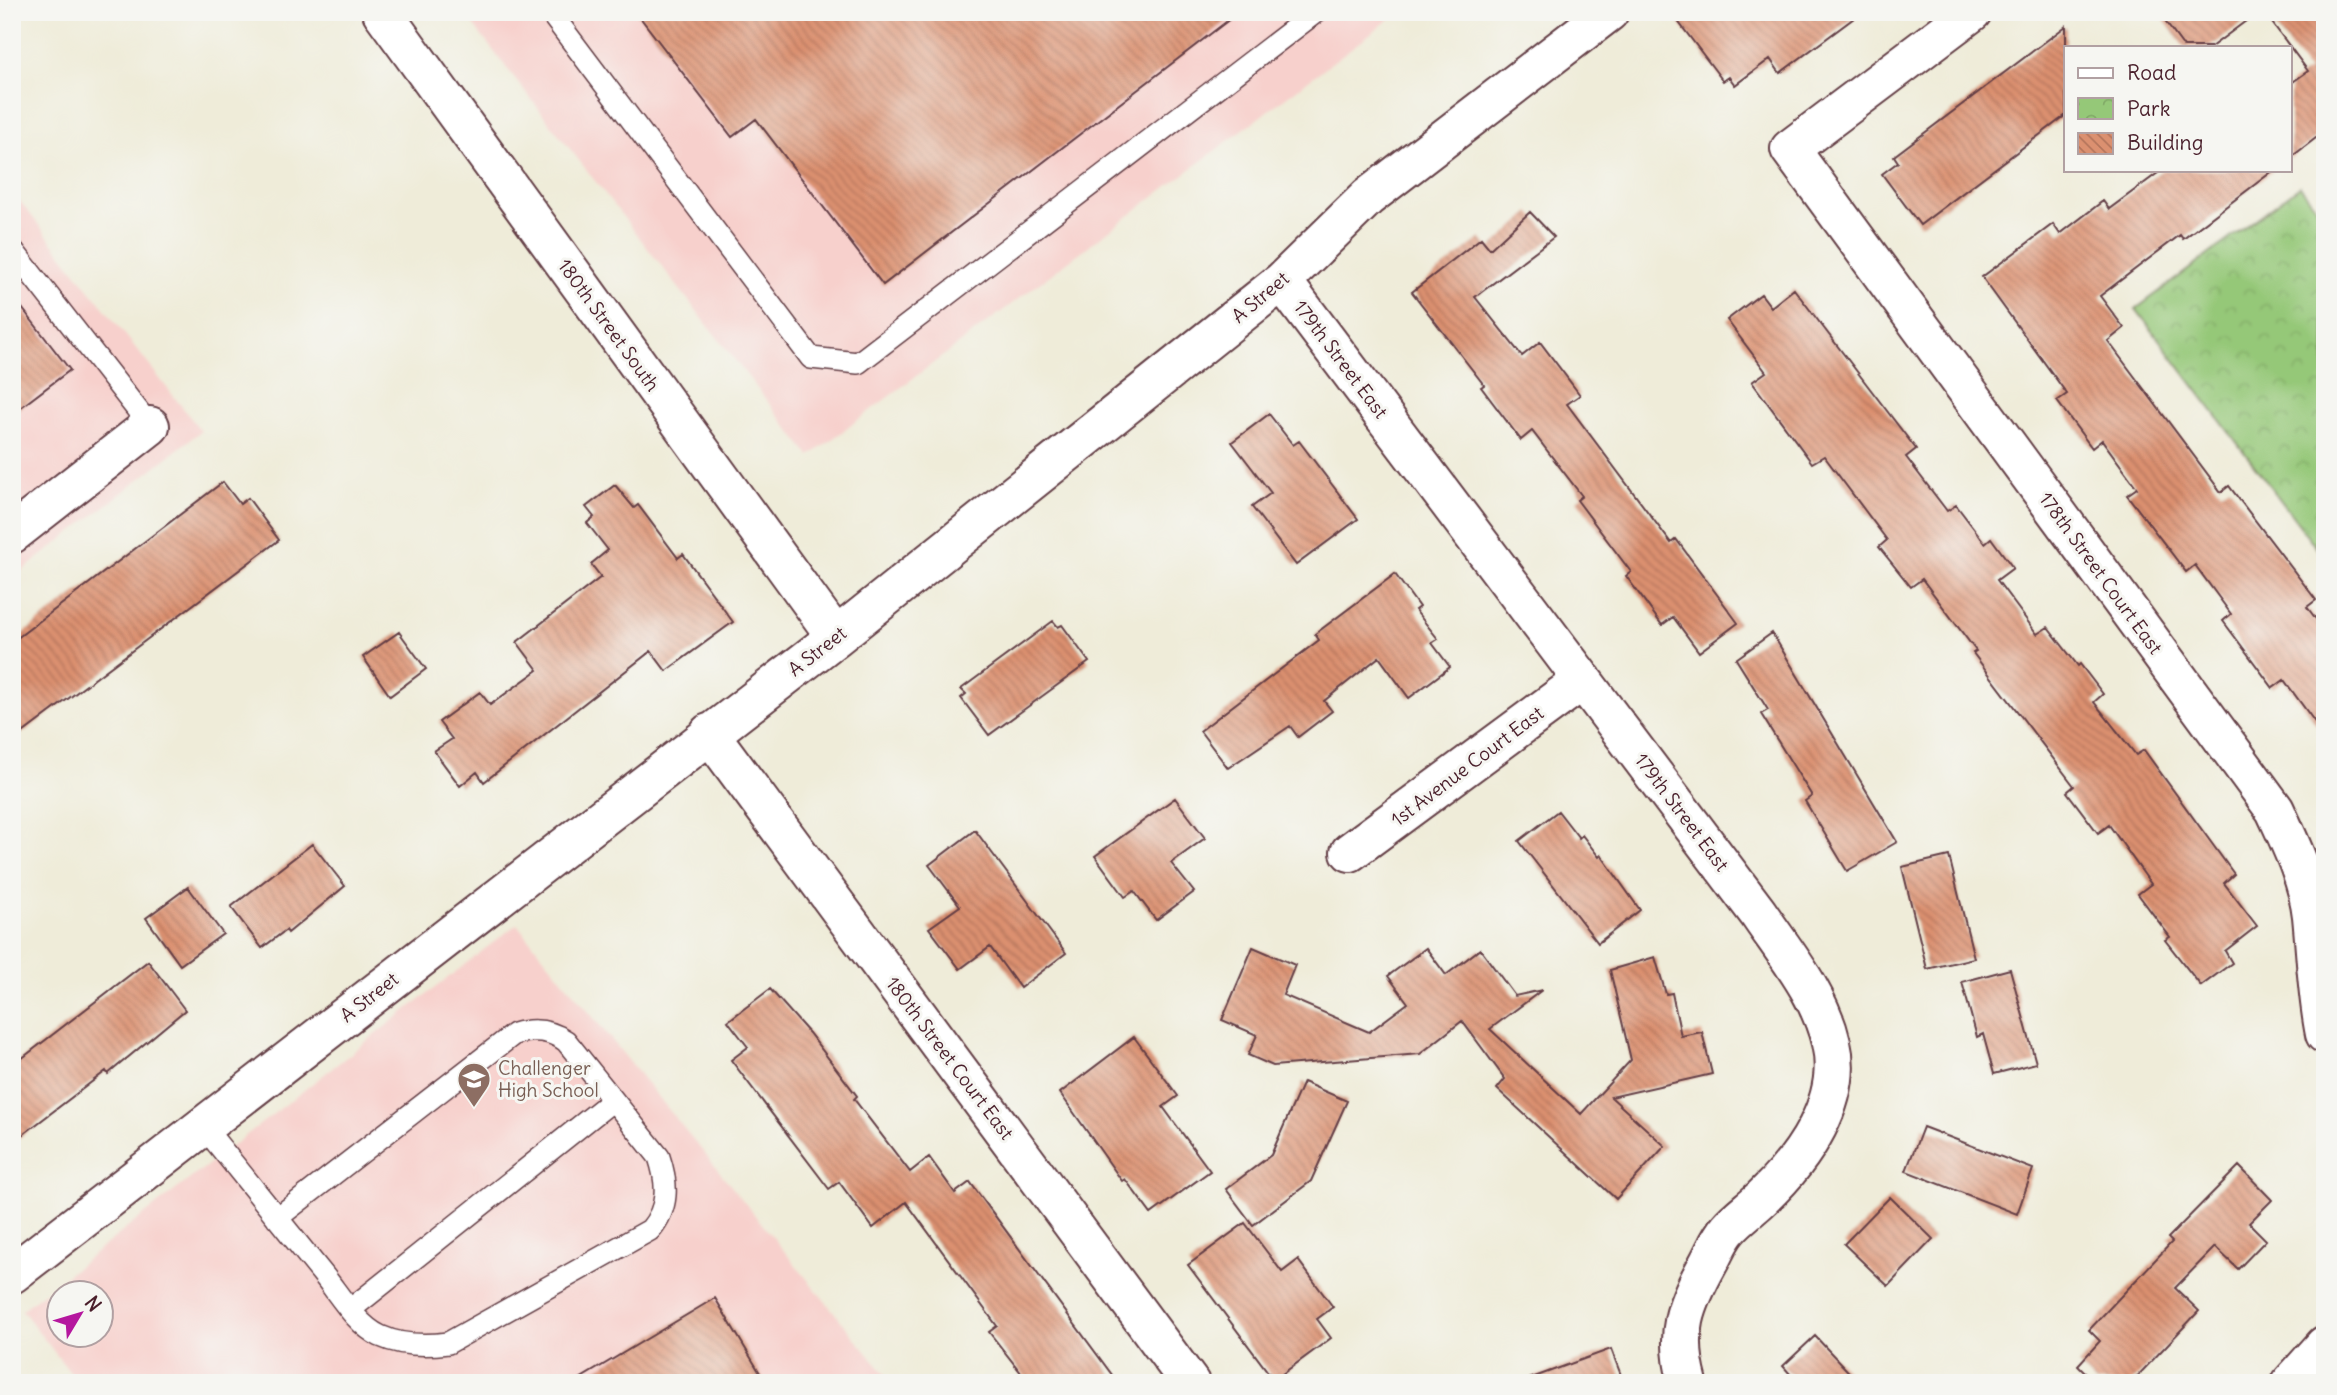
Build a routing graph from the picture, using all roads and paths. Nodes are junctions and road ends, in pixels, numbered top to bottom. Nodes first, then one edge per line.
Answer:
1 (382, 12) edge
2 (559, 12) edge
3 (1316, 12) edge
4 (1609, 12) edge
5 (1972, 12) edge
6 (12, 249) edge
7 (1282, 281) junction
8 (150, 426) joint
9 (12, 534) edge
10 (836, 637) junction
11 (1583, 680) junction
12 (709, 733) junction
13 (1350, 852) dead end
14 (2315, 891) edge
15 (2325, 1034) edge
16 (613, 1100) junction
17 (203, 1126) junction
18 (277, 1218) junction
19 (12, 1274) edge
20 (351, 1309) junction
21 (2325, 1345) edge
22 (1190, 1383) edge
23 (1688, 1383) edge
24 (2291, 1383) edge

1 - 10 street, 180th Street South
2 - 3 lane
4 - 7 street, A Street
5 - 14 street, 178th Street Court East
6 - 8 lane
7 - 10 street, A Street
7 - 11 street, 179th Street East
8 - 9 street
10 - 12 street, A Street
11 - 13 street, 1st Avenue Court East
11 - 23 street, 179th Street East
12 - 17 street, A Street
12 - 22 street, 180th Street Court East
14 - 15 street, 178th Street Court East
16 - 18 lane
16 - 20 lane
16 - 20 lane
17 - 18 lane
17 - 19 street, A Street
18 - 20 lane
21 - 24 street

